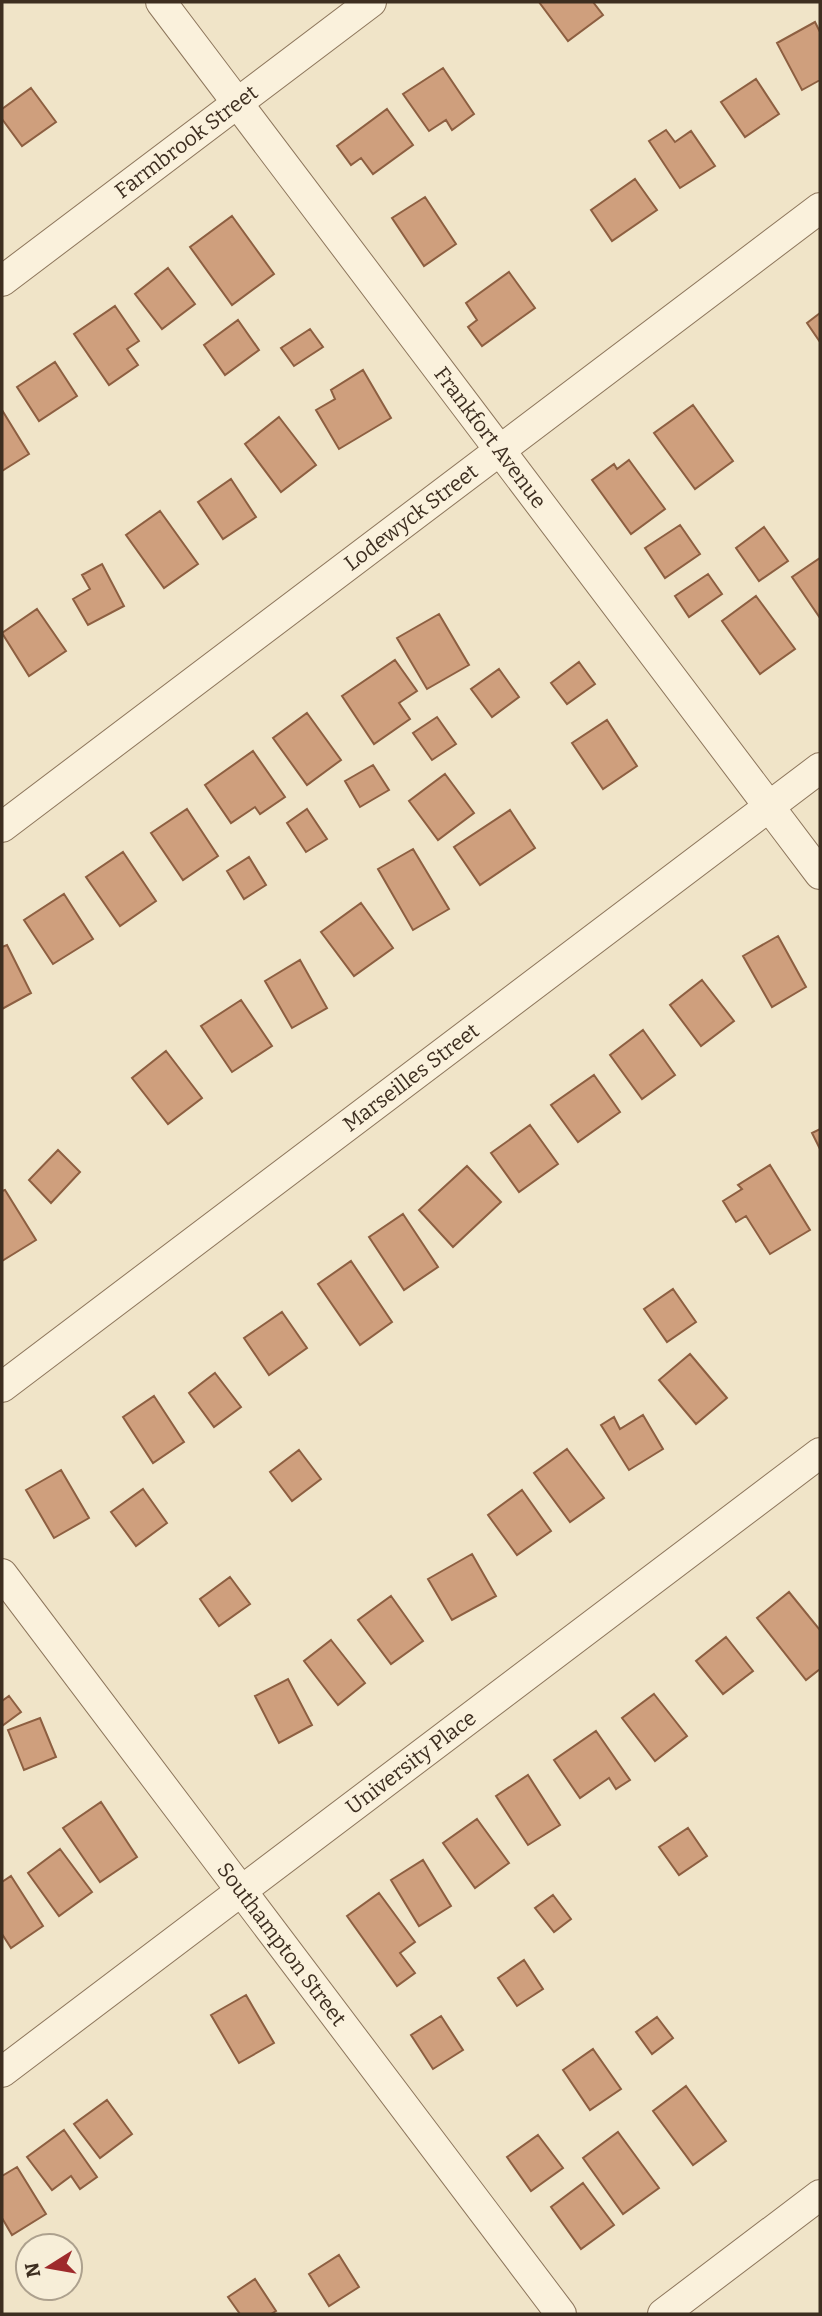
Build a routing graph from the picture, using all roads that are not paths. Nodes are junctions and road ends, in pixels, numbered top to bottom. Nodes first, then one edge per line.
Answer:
1 (161, 2) edge
2 (371, 2) edge
3 (238, 102) junction
4 (820, 208) edge
5 (2, 281) edge
6 (500, 450) junction
7 (820, 768) edge
8 (769, 806) junction
9 (2, 827) edge
10 (820, 874) edge
11 (2, 1387) edge
12 (820, 1453) edge
13 (2, 1574) edge
14 (241, 1892) junction
15 (2, 2073) edge
16 (820, 2195) edge
17 (561, 2314) edge
18 (663, 2314) edge

1 - 3 street, Frankfort Avenue
2 - 3 street, Farmbrook Street
3 - 5 street, Farmbrook Street
3 - 6 street, Frankfort Avenue
4 - 6 street, Lodewyck Street
6 - 8 street, Frankfort Avenue
6 - 9 street, Lodewyck Street
7 - 8 street, Marseilles Street
8 - 10 street, Frankfort Avenue
8 - 11 street, Marseilles Street
12 - 14 street, University Place
13 - 14 street, Southampton Street
14 - 15 street, University Place
14 - 17 street, Southampton Street
16 - 18 street

